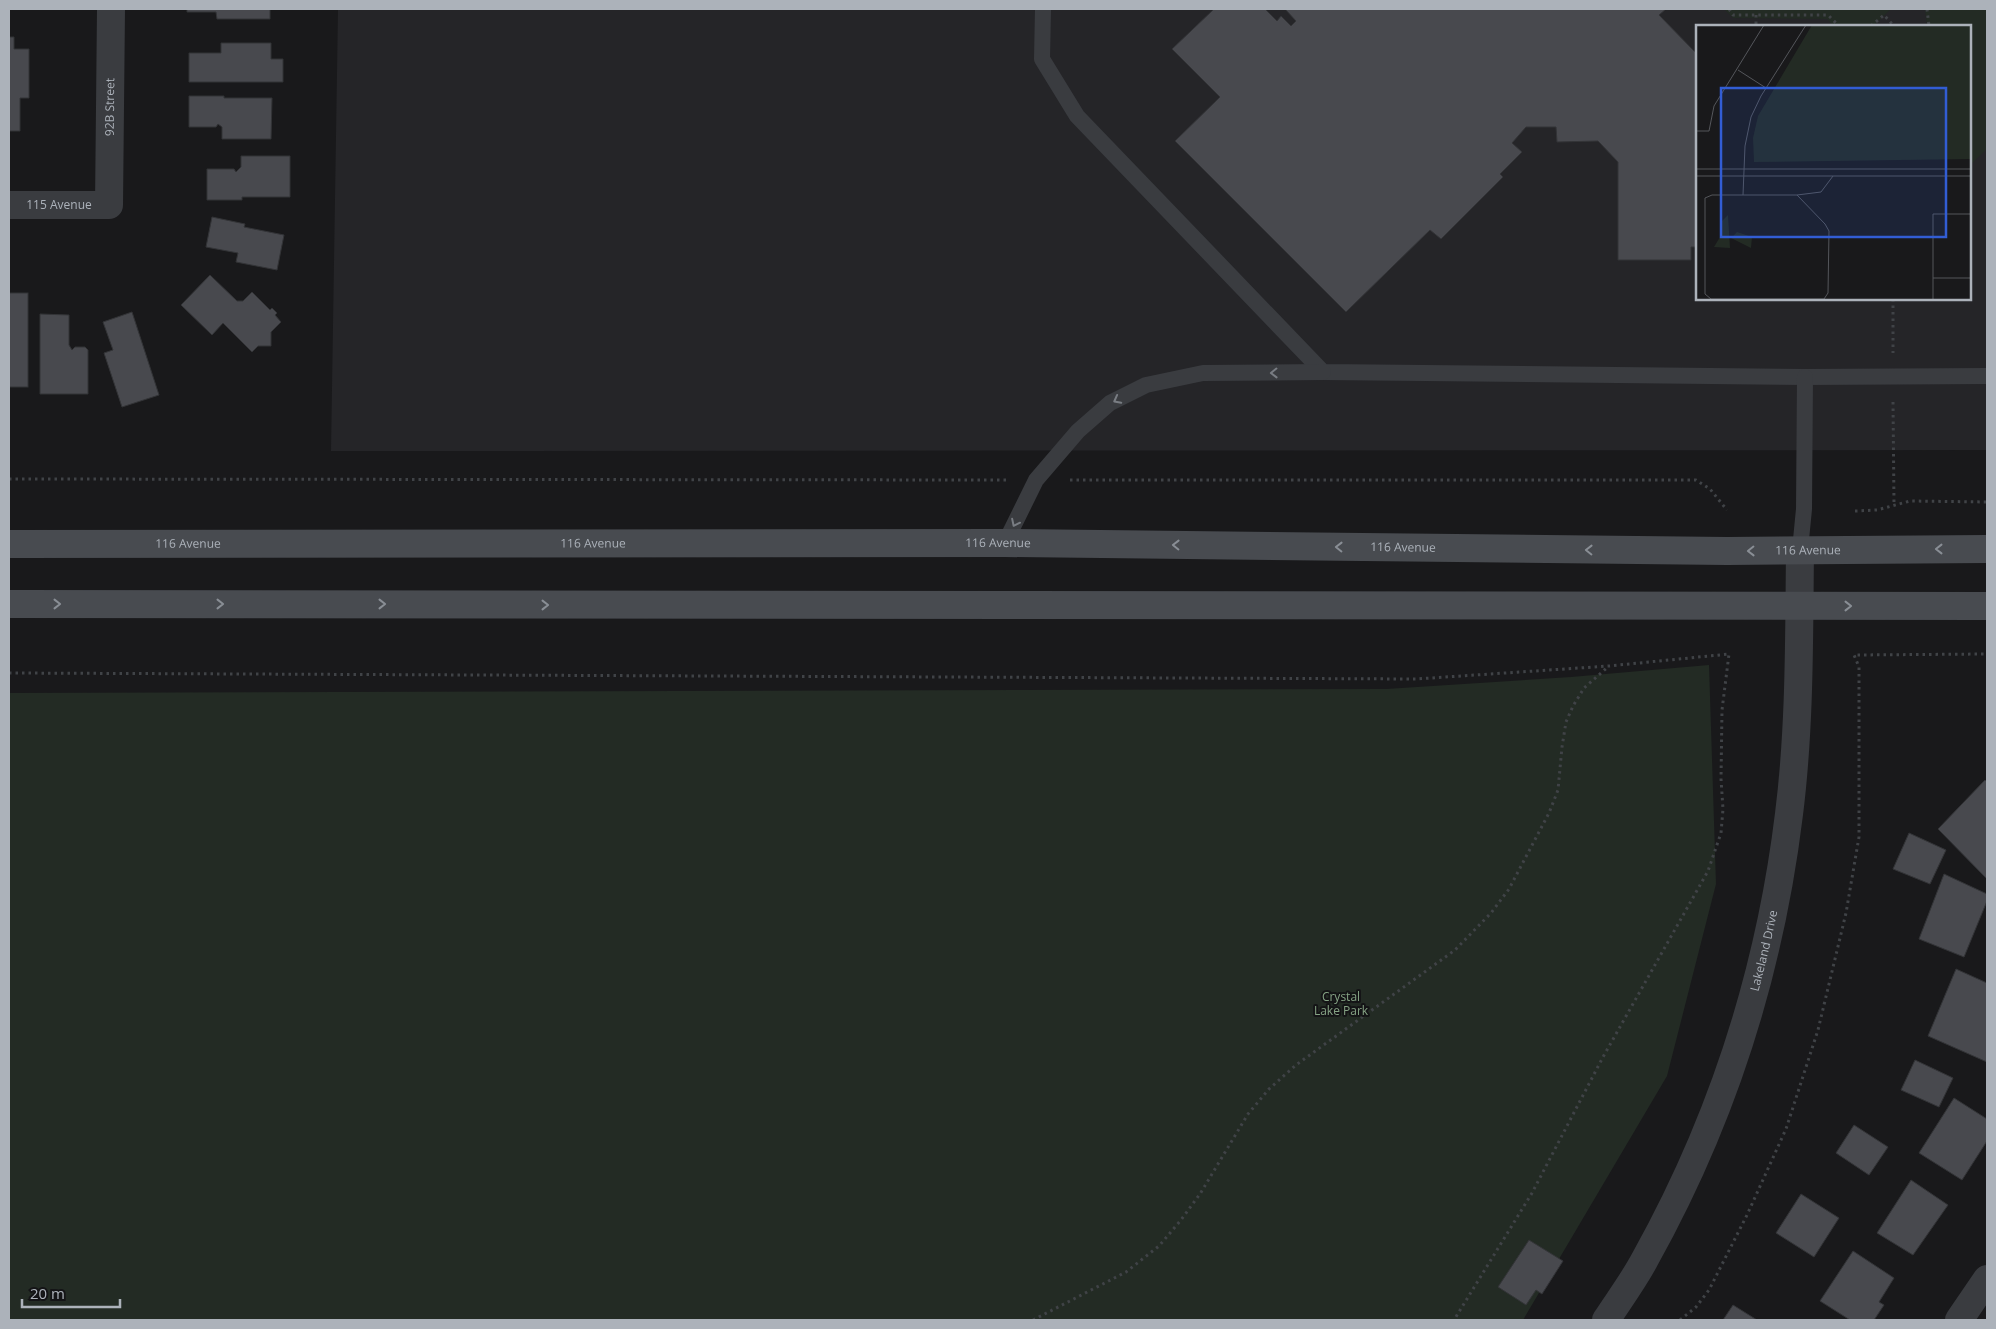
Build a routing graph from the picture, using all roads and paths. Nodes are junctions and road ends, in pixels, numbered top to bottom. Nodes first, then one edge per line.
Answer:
1 (110, 9) edge
2 (1043, 9) edge
3 (1729, 9) edge
4 (1927, 9) edge
5 (1756, 15) junction
6 (1756, 25) edge
7 (1838, 25) edge
8 (1872, 25) edge
9 (1893, 25) edge
10 (1929, 25) edge
11 (9, 205) edge
12 (109, 205) joint
13 (1323, 372) junction
14 (1987, 376) edge
15 (1806, 377) junction
16 (9, 479) edge
17 (1036, 480) junction
18 (1987, 502) edge
19 (1727, 510) dead end
20 (1855, 511) dead end
21 (1005, 543) junction
22 (9, 544) edge
23 (1987, 549) edge
24 (1800, 550) junction
25 (9, 604) edge
26 (1987, 606) edge
27 (1799, 607) junction
28 (1987, 654) edge
29 (1609, 666) junction
30 (9, 673) edge
31 (1987, 1279) edge
32 (1033, 1320) edge
33 (1454, 1320) edge
34 (1606, 1320) edge
35 (1680, 1320) edge
36 (1959, 1320) edge

1 - 12 street, 92B Street
2 - 13 lane
3 - 5 path
4 - 10 path
5 - 6 path
5 - 7 path
8 - 9 path
11 - 12 street, 115 Avenue
13 - 15 lane
13 -> 17 lane
14 - 15 lane
15 - 24 lane
16 - 17 path
17 - 19 path
17 -> 21 lane
18 - 20 path
21 - 22 main road, 116 Avenue
24 -> 21 main road, 116 Avenue
23 -> 24 main road, 116 Avenue
24 - 27 street, Lakeland Drive
25 -> 27 main road
27 -> 26 main road
27 - 34 street, Lakeland Drive
28 - 35 path
29 - 30 path
29 - 32 path
29 - 33 path
31 - 36 street

